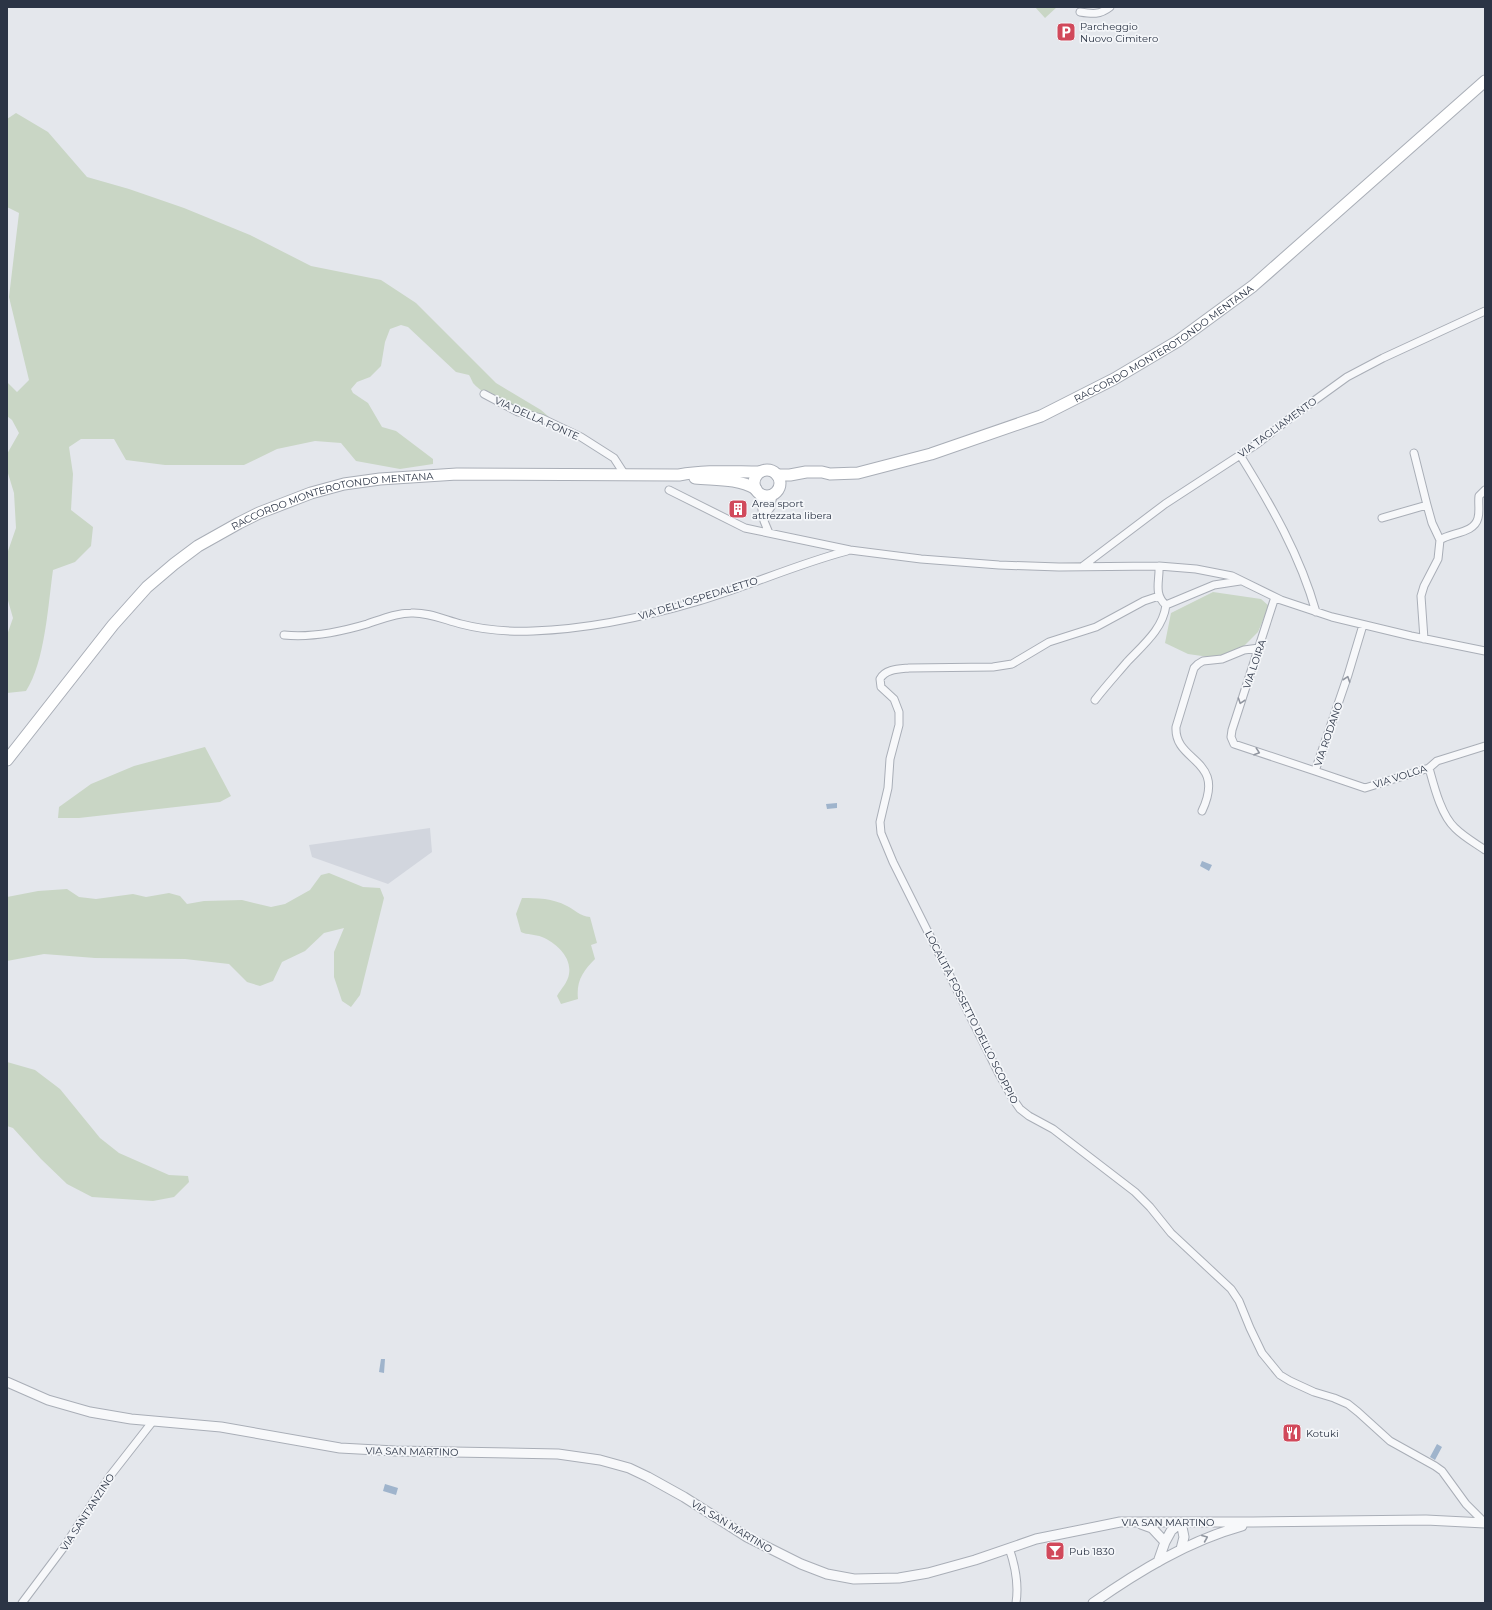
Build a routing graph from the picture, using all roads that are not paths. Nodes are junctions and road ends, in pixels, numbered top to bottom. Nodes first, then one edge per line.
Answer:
1 (1110, 7) edge
2 (1080, 12) dead end
3 (1485, 81) edge
4 (1485, 311) edge
5 (484, 394) dead end
6 (1414, 454) dead end
7 (1240, 455) junction
8 (759, 472) junction
9 (830, 474) junction
10 (625, 475) junction
11 (678, 475) junction
12 (777, 475) junction
13 (669, 490) dead end
14 (1485, 490) edge
15 (757, 491) junction
16 (775, 492) junction
17 (1427, 505) junction
18 (763, 518) junction
19 (1382, 518) dead end
20 (769, 533) junction
21 (1440, 540) junction
22 (850, 550) junction
23 (1083, 566) junction
24 (1160, 566) junction
25 (1241, 581) junction
26 (1159, 596) junction
27 (1275, 598) junction
28 (1166, 605) junction
29 (1316, 612) junction
30 (1363, 625) junction
31 (284, 635) dead end
32 (1424, 639) junction
33 (1259, 648) junction
34 (1485, 651) edge
35 (1095, 700) dead end
36 (1232, 730) joint
37 (1485, 746) edge
38 (7, 760) edge
39 (1429, 768) junction
40 (1315, 771) junction
41 (1202, 812) dead end
42 (1485, 850) edge
43 (7, 1382) edge
44 (153, 1421) junction
45 (1125, 1522) junction
46 (1181, 1522) junction
47 (1253, 1522) junction
48 (1485, 1523) edge
49 (1166, 1542) junction
50 (1009, 1548) junction
51 (1181, 1549) junction
52 (1158, 1562) junction
53 (22, 1603) edge
54 (1016, 1603) edge
55 (1093, 1603) edge

1 - 2 street
3 - 9 main road, RACCORDO MONTEROTONDO MENTANA
4 - 7 street, VIA TAGLIAMENTO
5 - 10 street, VIA DELLA FONTE
6 - 17 street
7 - 23 street, VIA TAGLIAMENTO
7 - 29 street
8 - 11 main road, RACCORDO MONTEROTONDO MENTANA
8 - 12 main road
8 - 15 main road
9 - 12 main road, RACCORDO MONTEROTONDO MENTANA
9 - 16 main road
10 - 11 main road, RACCORDO MONTEROTONDO MENTANA
10 - 38 main road, RACCORDO MONTEROTONDO MENTANA
11 - 15 main road
12 - 16 main road
13 - 20 street
14 - 21 street
15 - 16 main road
15 - 18 street
16 - 18 street
17 - 19 street
17 - 21 street
18 - 20 street
20 - 22 street
21 - 32 street
22 - 23 street
22 - 31 street, VIA DELL'OSPEDALETTO
23 - 24 street
24 - 25 street
24 - 26 street
25 - 27 street
25 - 28 street
26 - 28 street
26 - 48 street, LOCALITÀ FOSSETTO DELLO SCOPPIO
27 - 29 street
27 - 33 street, VIA LOIRA
28 - 35 street
29 - 30 street
30 - 32 street
40 -> 30 street, VIA RODANO
32 - 34 street
33 -> 36 street, VIA LOIRA
33 - 41 street
36 -> 40 street, VIA RODANO
37 - 39 street, VIA VOLGA
39 - 40 street, VIA VOLGA
39 - 42 street
43 - 44 street, VIA SAN MARTINO
44 - 50 street, VIA SAN MARTINO
44 - 53 street, VIA SANT'ANZINO
45 - 46 street, VIA SAN MARTINO
45 - 49 street
45 - 50 street, VIA SAN MARTINO
46 - 47 street, VIA SAN MARTINO
46 - 49 street
46 - 51 street
47 - 48 street, VIA SAN MARTINO
51 -> 47 street
49 - 52 street
50 - 54 street
51 - 52 street
52 - 55 street

